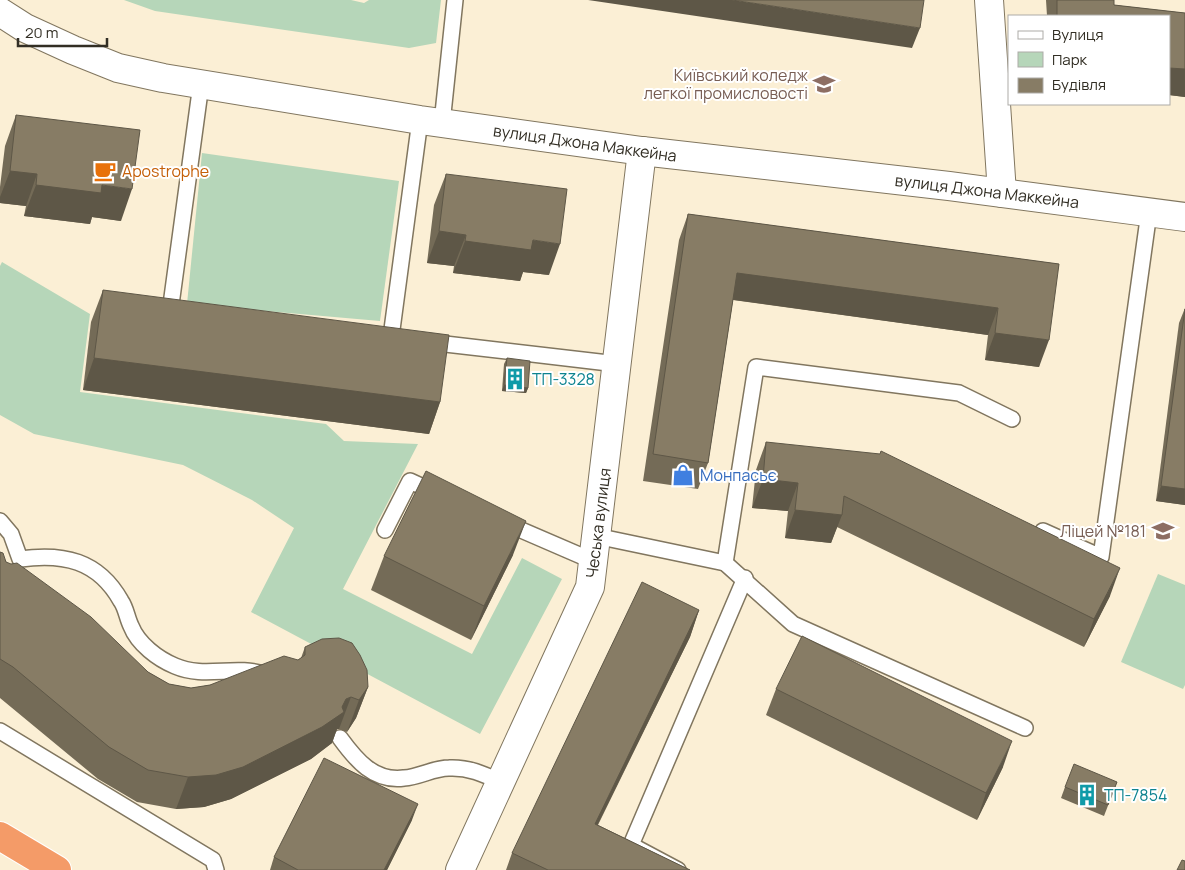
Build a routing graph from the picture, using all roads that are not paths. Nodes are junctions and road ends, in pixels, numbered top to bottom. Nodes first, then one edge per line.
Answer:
1 (455, 0) edge
2 (990, 0) edge
3 (0, 12) edge
4 (201, 84) junction
5 (431, 122) junction
6 (642, 151) junction
7 (1002, 193) junction
8 (1149, 212) junction
9 (1185, 217) edge
10 (190, 314) edge
11 (372, 335) edge
12 (401, 339) junction
13 (617, 364) junction
14 (1012, 419) dead end
15 (449, 499) edge
16 (490, 517) edge
17 (0, 521) edge
18 (1030, 525) edge
19 (385, 530) dead end
20 (594, 548) junction
21 (20, 559) junction
22 (725, 563) junction
23 (10, 573) edge
24 (745, 578) junction
25 (277, 680) edge
26 (1026, 728) dead end
27 (0, 731) edge
28 (340, 738) edge
29 (500, 782) junction
30 (0, 836) edge
31 (58, 870) edge
32 (216, 870) edge
33 (460, 870) edge
34 (678, 870) edge

1 - 5 lane
2 - 7 street
3 - 4 street, вулиця Джона Маккейна
4 - 5 street, вулиця Джона Маккейна
4 - 10 lane
5 - 6 street, вулиця Джона Маккейна
5 - 12 lane
6 - 7 street, вулиця Джона Маккейна
6 - 13 street, Чеська вулиця
7 - 8 street, вулиця Джона Маккейна
8 - 9 street, вулиця Джона Маккейна
8 - 18 lane
11 - 12 lane
12 - 13 lane
13 - 20 street, Чеська вулиця
14 - 22 lane
15 - 19 lane
16 - 20 lane
17 - 21 lane
20 - 22 lane
20 - 29 street, Чеська вулиця
21 - 23 lane
21 - 25 lane
22 - 24 lane
24 - 26 lane
24 - 34 lane
27 - 32 lane
28 - 29 lane
29 - 33 street, Чеська вулиця
30 - 31 highway

